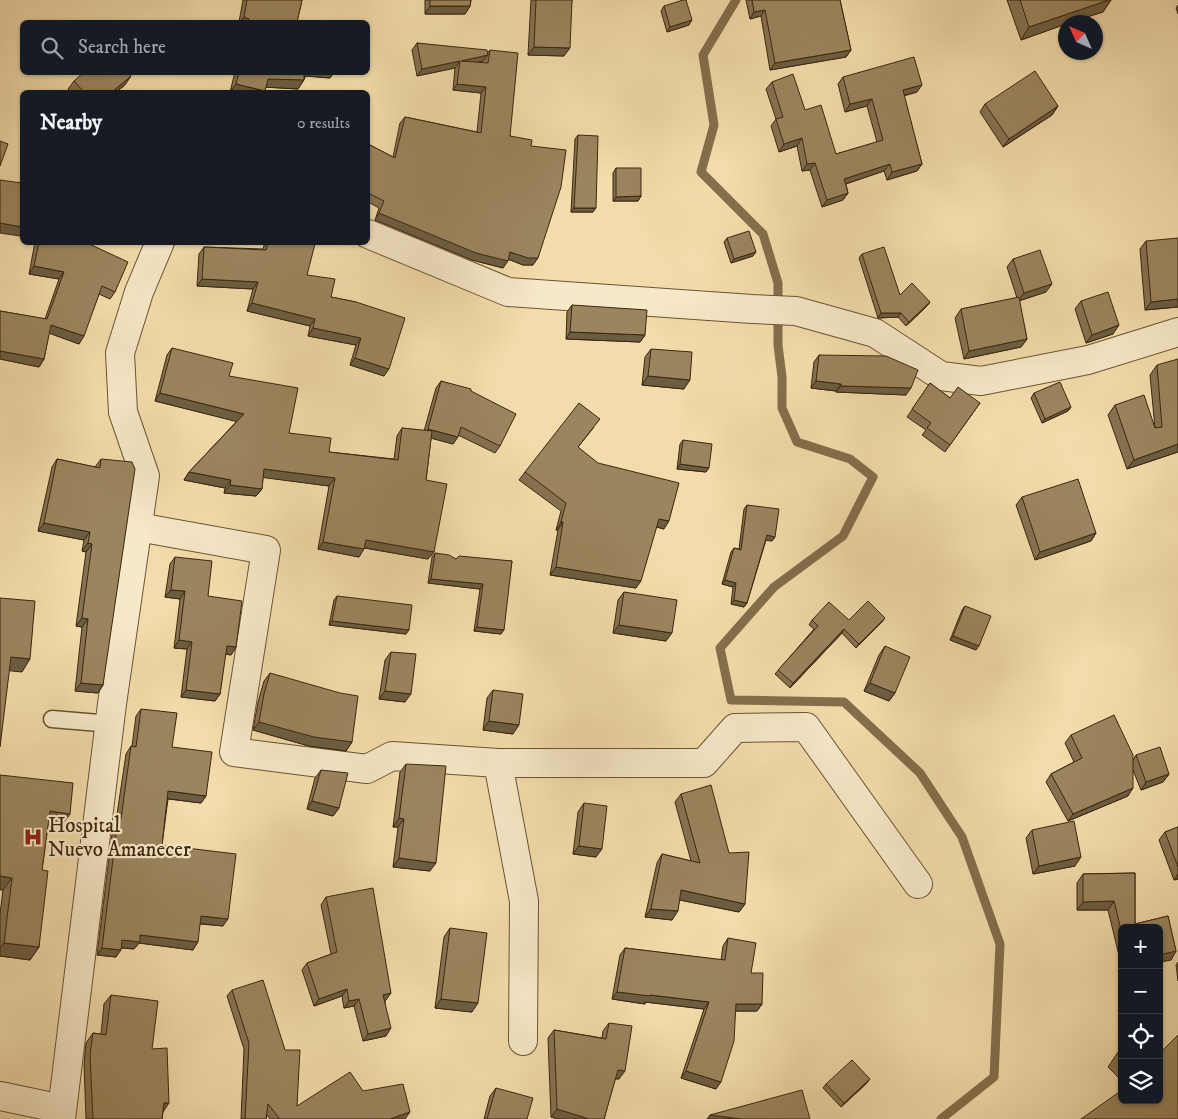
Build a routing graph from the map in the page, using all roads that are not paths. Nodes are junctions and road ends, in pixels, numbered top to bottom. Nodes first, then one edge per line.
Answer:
1 (370, 235) edge
2 (159, 245) edge
3 (1178, 332) edge
4 (138, 527) junction
5 (52, 719) dead end
6 (111, 724) junction
7 (498, 763) junction
8 (918, 884) dead end
9 (523, 1041) dead end
10 (0, 1096) edge
11 (61, 1114) edge

1 - 3 street
2 - 4 street
4 - 6 street
4 - 7 street
5 - 6 lane
6 - 11 street
7 - 8 street
7 - 9 street
10 - 11 street

